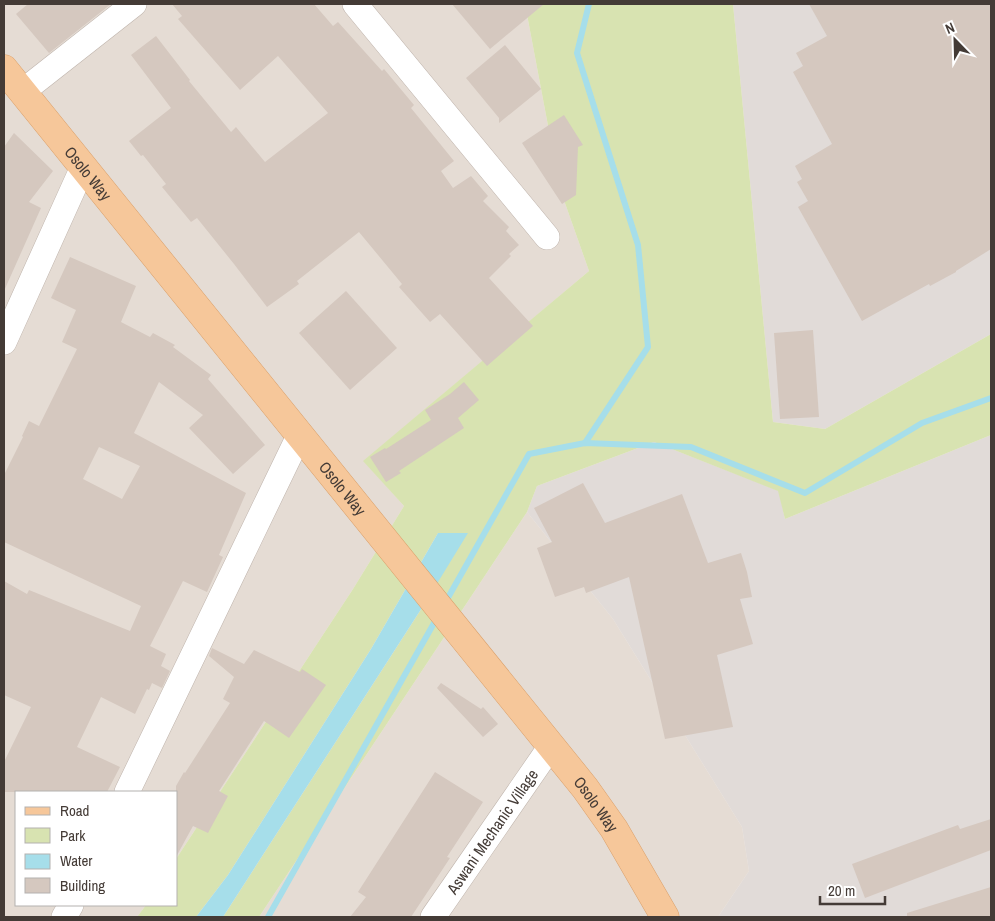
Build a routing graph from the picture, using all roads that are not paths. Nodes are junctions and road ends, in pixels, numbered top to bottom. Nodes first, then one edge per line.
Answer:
1 (134, 4) edge
2 (355, 4) edge
3 (4, 69) edge
4 (22, 92) junction
5 (83, 167) junction
6 (547, 237) dead end
7 (4, 342) edge
8 (300, 434) junction
9 (551, 746) junction
10 (127, 791) edge
11 (70, 906) edge
12 (64, 917) edge
13 (433, 917) edge
14 (665, 917) edge

1 - 4 street
2 - 6 street
3 - 4 main road, Osolo Way
4 - 5 main road, Osolo Way
5 - 7 street
5 - 8 main road, Osolo Way
8 - 9 main road, Osolo Way
8 - 10 street
9 - 13 street, Aswani Mechanic Village
9 - 14 main road, Osolo Way
11 - 12 street

